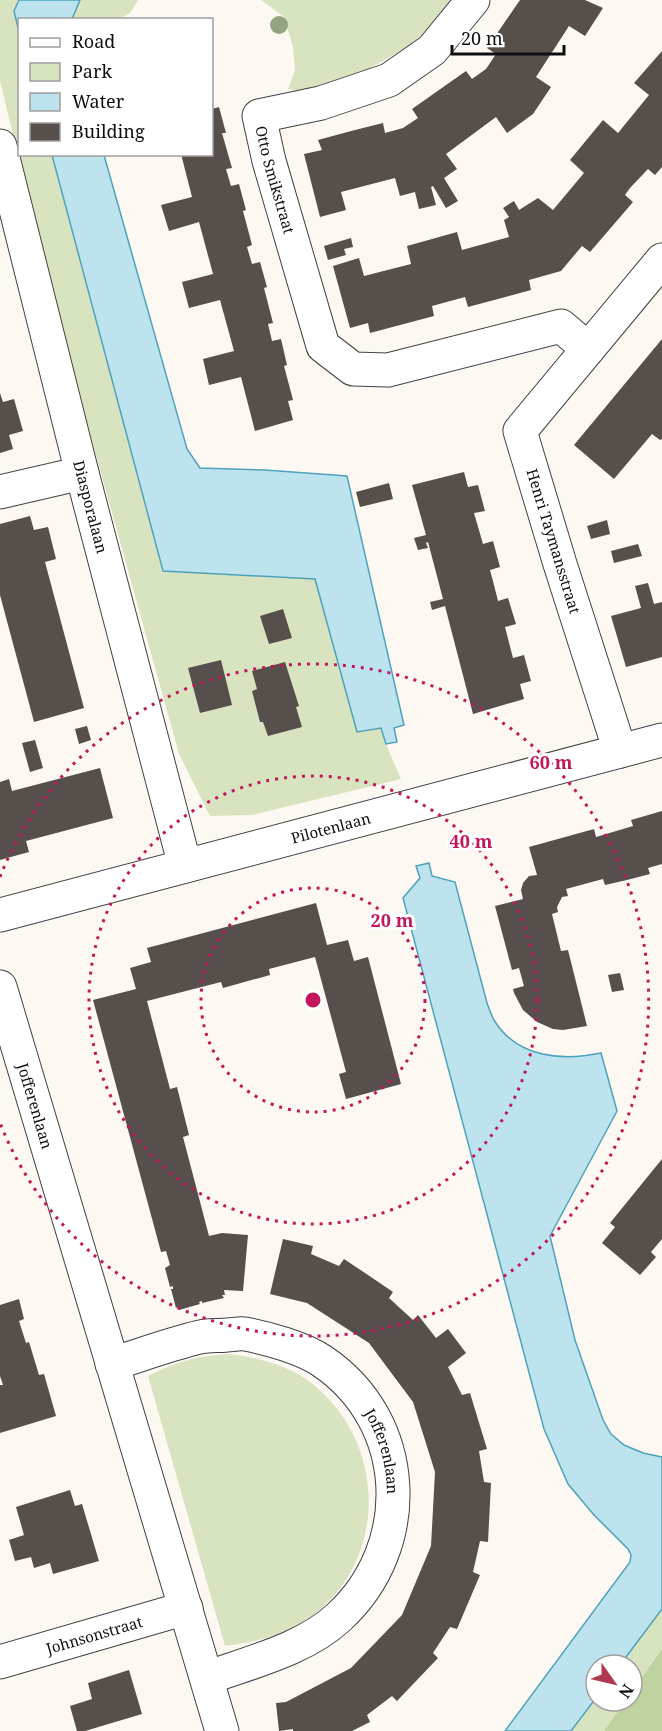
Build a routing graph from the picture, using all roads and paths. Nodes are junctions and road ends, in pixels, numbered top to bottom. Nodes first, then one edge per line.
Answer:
1 (473, 0) edge
2 (0, 146) edge
3 (662, 260) edge
4 (588, 349) junction
5 (82, 473) junction
6 (0, 492) edge
7 (662, 740) edge
8 (620, 752) junction
9 (185, 866) junction
10 (0, 915) edge
11 (0, 987) edge
12 (112, 1364) junction
13 (186, 1608) junction
14 (0, 1662) edge
15 (207, 1678) junction
16 (222, 1731) edge

1 - 4 street, Otto Smikstraat
2 - 5 street, Diasporalaan
3 - 4 street, Henri Taymansstraat
4 - 8 street, Henri Taymansstraat
5 - 6 street
5 - 9 street, Diasporalaan
7 - 8 street, Pilotenlaan
8 - 9 street, Pilotenlaan
9 - 10 street, Pilotenlaan
11 - 12 street, Jofferenlaan
12 - 13 street, Jofferenlaan
12 - 15 street, Jofferenlaan
13 - 14 street, Johnsonstraat
13 - 15 street, Jofferenlaan
15 - 16 street, Jofferenlaan

